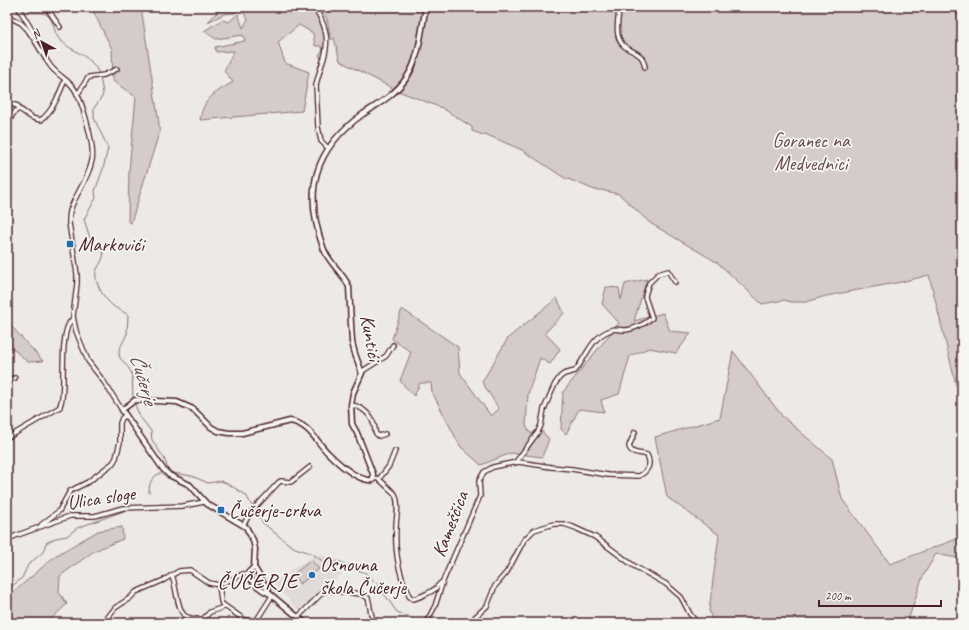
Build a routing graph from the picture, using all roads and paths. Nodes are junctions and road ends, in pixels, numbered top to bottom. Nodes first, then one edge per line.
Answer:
1 (18, 7) edge
2 (46, 7) edge
3 (314, 7) edge
4 (426, 7) edge
5 (619, 7) edge
6 (956, 7) edge
7 (7, 16) edge
8 (962, 17) edge
9 (60, 27) dead end
10 (35, 40) junction
11 (645, 67) dead end
12 (117, 69) dead end
13 (65, 80) junction
14 (77, 94) junction
15 (7, 103) edge
16 (18, 109) junction
17 (7, 126) edge
18 (328, 148) junction
19 (675, 282) dead end
20 (73, 319) junction
21 (393, 345) dead end
22 (361, 372) junction
23 (15, 378) dead end
24 (7, 380) edge
25 (351, 405) junction
26 (122, 410) junction
27 (126, 415) junction
28 (635, 432) dead end
29 (385, 434) dead end
30 (7, 438) edge
31 (395, 451) dead end
32 (515, 463) junction
33 (310, 467) dead end
34 (374, 478) junction
35 (379, 479) junction
36 (204, 502) junction
37 (244, 524) junction
38 (38, 528) junction
39 (7, 541) edge
40 (254, 567) junction
41 (249, 574) junction
42 (172, 575) junction
43 (443, 581) junction
44 (219, 585) junction
45 (271, 595) junction
46 (224, 607) junction
47 (298, 617) junction
48 (103, 623) edge
49 (305, 623) edge
50 (376, 623) edge
51 (426, 623) edge
52 (472, 623) edge
53 (698, 623) edge

1 - 10 street
2 - 9 street
3 - 18 street
4 - 18 street, Kuntići
5 - 11 street
6 - 8 street
7 - 10 street
10 - 13 street
12 - 14 street
13 - 14 street
13 - 16 street
14 - 20 street
15 - 16 street
16 - 17 street
18 - 22 street, Kuntići
19 - 32 street
20 - 26 street
20 - 30 street
21 - 22 street
22 - 25 street, Kuntići
23 - 24 street
25 - 29 street
25 - 34 street, Kuntići
26 - 27 street
26 - 34 street
27 - 36 street
27 - 38 street
28 - 32 street, Kameščica
31 - 35 street
32 - 43 street, Kameščica
33 - 37 street
34 - 35 street
35 - 43 street, Kameščica
36 - 37 street
36 - 38 street, Ulica sloge
37 - 40 street
38 - 39 street, Ulica sloge
40 - 41 street
40 - 45 street
41 - 44 street
41 - 45 street
42 - 44 street
42 - 46 street
42 - 48 street
43 - 51 street, Kameščica
44 - 46 street
45 - 46 street
45 - 47 street
47 - 49 street
47 - 50 street
52 - 53 street

